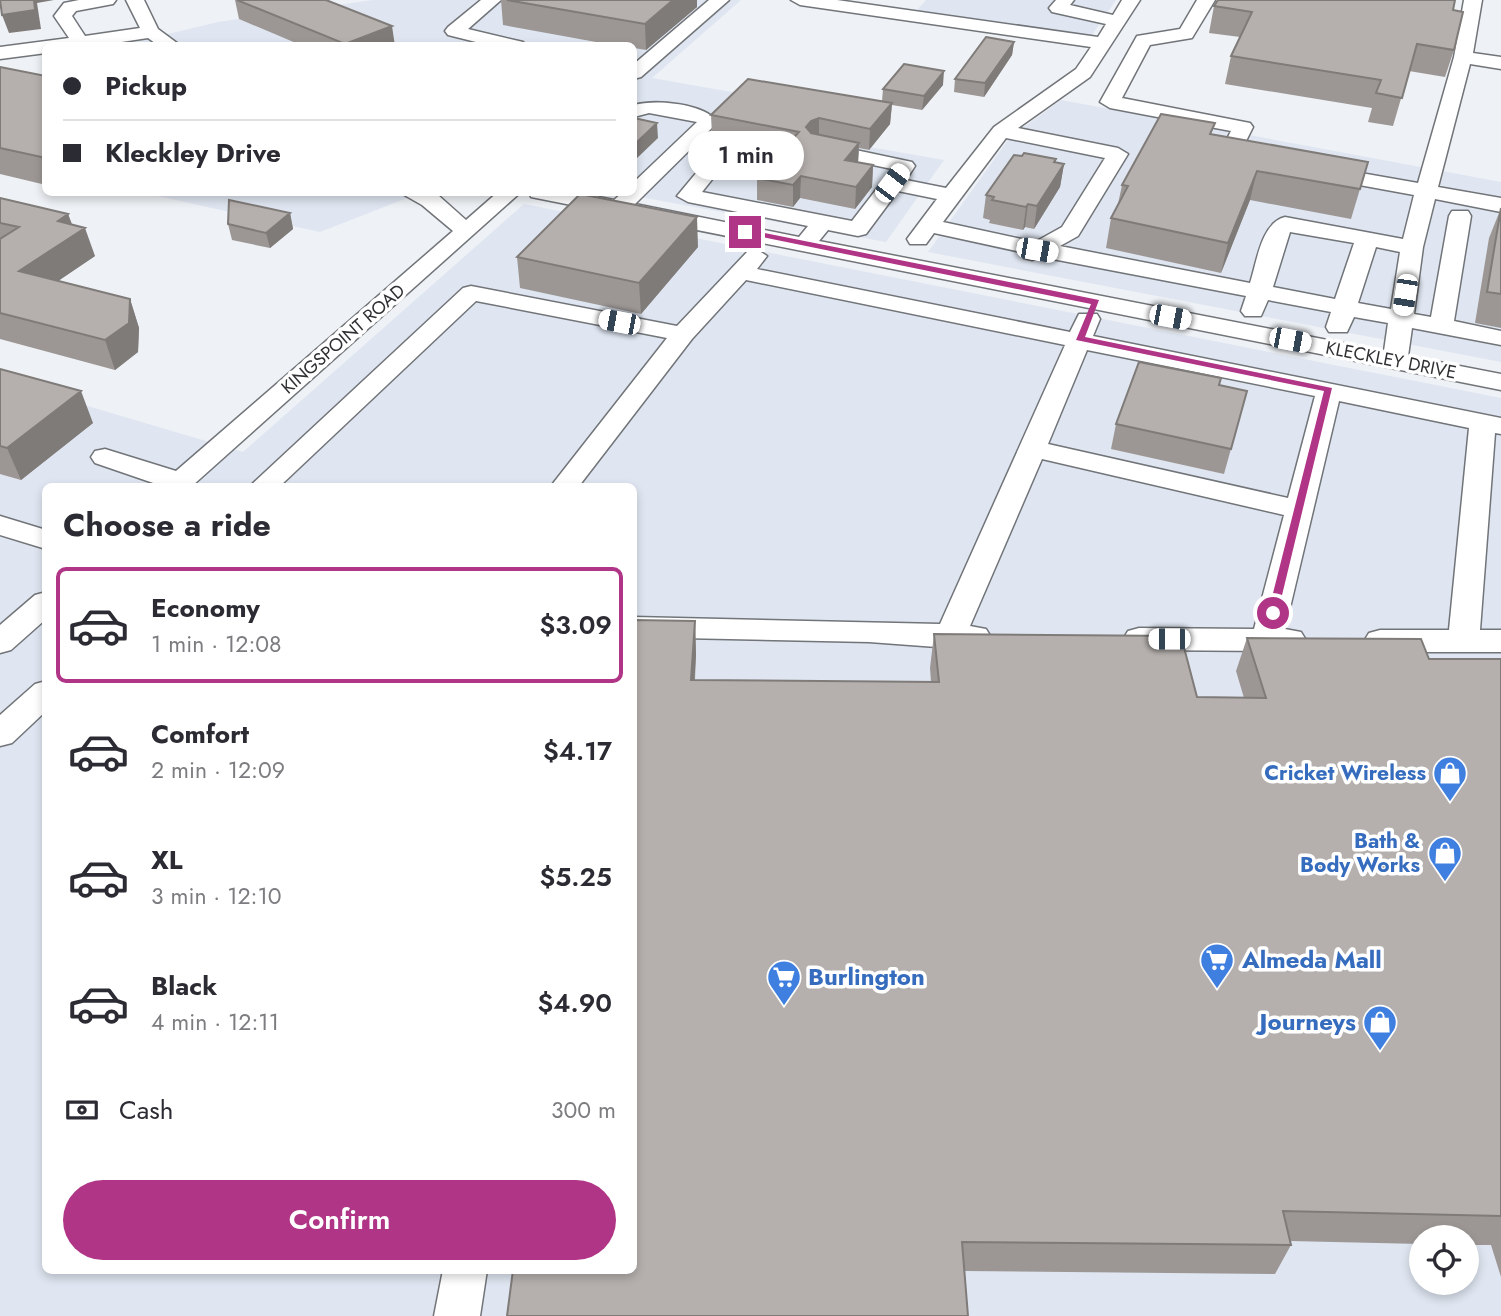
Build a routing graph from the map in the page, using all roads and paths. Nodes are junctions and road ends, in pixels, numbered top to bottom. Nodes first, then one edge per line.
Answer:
1 (107, 0) edge
2 (492, 0) edge
3 (720, 0) edge
4 (800, 0) edge
5 (1065, 0) edge
6 (1131, 0) edge
7 (1206, 0) edge
8 (1473, 0) edge
9 (138, 7) edge
10 (118, 17) dead end
11 (1117, 21) junction
12 (95, 22) dead end
13 (151, 32) junction
14 (76, 35) junction
15 (62, 42) edge
16 (166, 42) edge
17 (500, 42) edge
18 (1103, 43) junction
19 (42, 48) edge
20 (0, 53) edge
21 (1463, 57) junction
22 (1501, 63) edge
23 (637, 70) edge
24 (637, 110) edge
25 (1001, 131) junction
26 (818, 148) edge
27 (724, 152) dead end
28 (1269, 162) edge
29 (1295, 167) edge
30 (892, 183) junction
31 (637, 191) edge
32 (420, 196) edge
33 (506, 196) edge
34 (562, 196) edge
35 (631, 196) edge
36 (688, 196) junction
37 (951, 196) junction
38 (1424, 200) junction
39 (737, 205) junction
40 (1501, 205) edge
41 (620, 207) junction
42 (667, 216) junction
43 (1460, 216) junction
44 (822, 222) junction
45 (1501, 224) edge
46 (928, 225) junction
47 (719, 226) junction
48 (466, 231) junction
49 (772, 236) junction
50 (1367, 239) junction
51 (806, 243) junction
52 (1412, 247) junction
53 (1037, 250) junction
54 (903, 263) junction
55 (744, 272) junction
56 (1008, 285) junction
57 (1260, 291) junction
58 (1096, 302) junction
59 (1345, 307) junction
60 (1401, 319) junction
61 (1441, 326) junction
62 (1248, 332) junction
63 (683, 334) junction
64 (1079, 338) junction
65 (1501, 338) edge
66 (1332, 349) junction
67 (1395, 361) junction
68 (1461, 374) junction
69 (1501, 382) edge
70 (1329, 390) junction
71 (1495, 421) edge
72 (1033, 449) junction
73 (105, 457) dead end
74 (175, 483) edge
75 (179, 483) edge
76 (267, 483) edge
77 (567, 483) edge
78 (1298, 509) junction
79 (0, 525) edge
80 (42, 539) edge
81 (42, 608) edge
82 (637, 626) edge
83 (950, 637) junction
84 (1006, 637) edge
85 (1103, 638) edge
86 (1267, 639) junction
87 (1464, 641) junction
88 (1501, 641) edge
89 (0, 642) edge
90 (42, 696) edge
91 (0, 734) edge
92 (463, 1274) edge
93 (457, 1316) edge

1 - 14 street
2 - 17 street
3 - 23 street
4 - 18 street
5 - 11 street
6 - 11 street
7 - 28 street
8 - 21 street
9 - 10 street
9 - 13 street
11 - 18 street
12 - 14 street
13 - 14 street
13 - 16 street
14 - 15 street
18 - 25 street
19 - 20 street
21 - 22 street
21 - 38 street
24 - 31 street
25 - 37 street
25 - 53 street
26 - 30 street
27 - 36 street
29 - 38 street
30 - 37 street
30 - 44 street
32 - 48 street
33 - 48 street, KINGSPOINT ROAD
34 - 41 street, KLECKLEY DRIVE
35 - 41 street
36 - 39 street
36 - 42 street
37 - 46 street
38 - 40 street
38 - 43 street
38 - 52 street
39 - 44 street
39 - 47 street
41 - 42 street, KLECKLEY DRIVE
42 - 47 street, KLECKLEY DRIVE
43 - 45 street
43 - 61 street
44 - 51 street
46 - 53 street
46 - 54 street
47 - 49 street, KLECKLEY DRIVE
48 - 75 street, KINGSPOINT ROAD
49 - 51 street, KLECKLEY DRIVE
49 - 55 street
50 - 52 street
50 - 57 street
50 - 59 street
51 - 54 street, KLECKLEY DRIVE
52 - 60 street
53 - 56 street
53 - 57 street
54 - 56 street, KLECKLEY DRIVE
55 - 63 street
55 - 64 street
56 - 58 street, KLECKLEY DRIVE
57 - 59 street
57 - 62 street
58 - 62 street, KLECKLEY DRIVE
58 - 64 street
59 - 60 street
59 - 66 street
60 - 61 street
60 - 67 street
61 - 65 street
62 - 66 street, KLECKLEY DRIVE
63 - 76 street
63 - 77 street
64 - 70 street
64 - 72 street
66 - 67 street, KLECKLEY DRIVE
67 - 68 street, KLECKLEY DRIVE
68 - 69 street, KLECKLEY DRIVE
68 - 71 street
70 - 71 street
70 - 78 street
71 - 87 street
72 - 78 street
72 - 83 street
73 - 74 street
78 - 86 street
79 - 80 street
81 - 89 street
82 - 83 street
83 - 84 street
85 - 86 street
86 - 87 street
87 - 88 street
90 - 91 street
92 - 93 street

